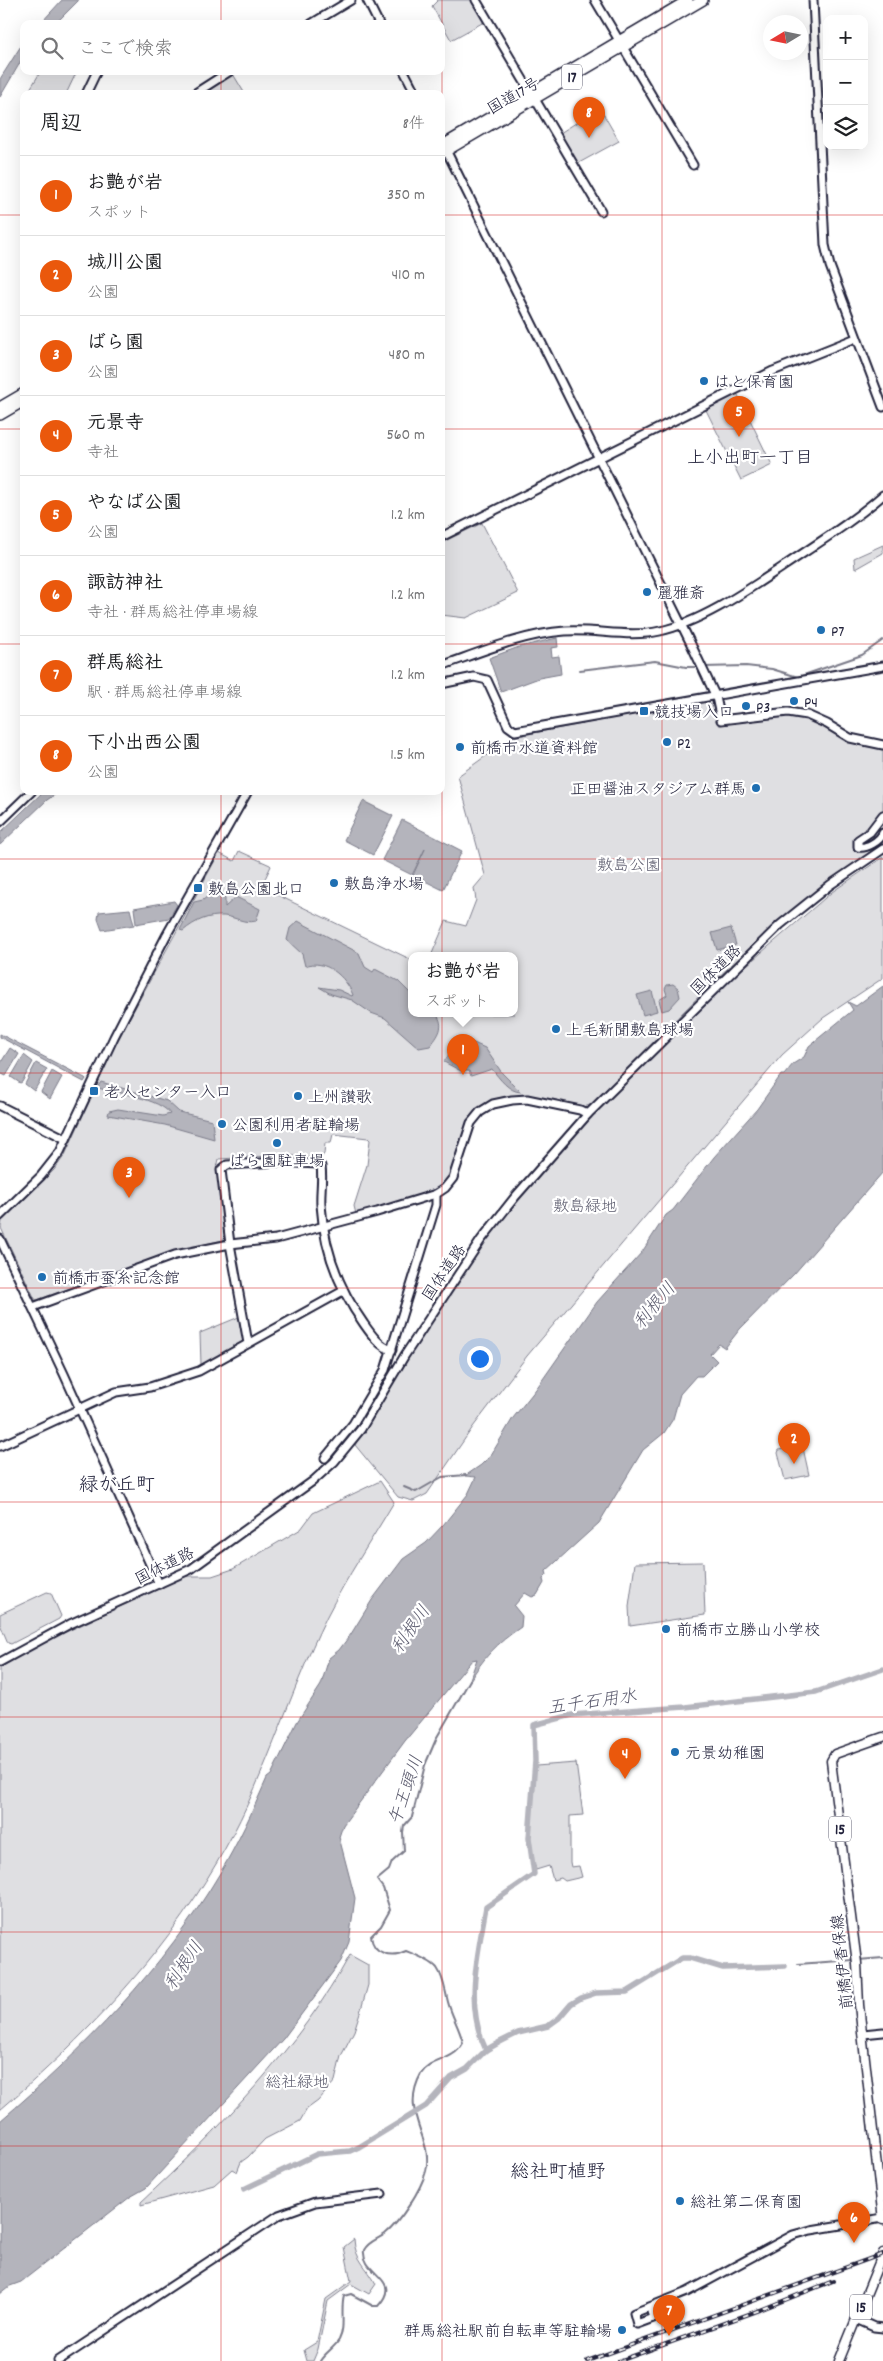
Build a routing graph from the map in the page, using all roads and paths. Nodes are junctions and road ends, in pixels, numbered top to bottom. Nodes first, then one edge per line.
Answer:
1 (351, 0) edge
2 (367, 0) edge
3 (476, 0) edge
4 (594, 0) edge
5 (688, 0) edge
6 (703, 0) edge
7 (813, 0) edge
8 (317, 20) edge
9 (377, 20) edge
10 (621, 44) junction
11 (95, 75) edge
12 (224, 75) edge
13 (406, 75) edge
14 (88, 90) edge
15 (200, 90) edge
16 (414, 90) edge
17 (534, 96) junction
18 (445, 147) edge
19 (445, 152) edge
20 (693, 165) dead end
21 (601, 211) dead end
22 (856, 338) junction
23 (20, 395) edge
24 (20, 403) edge
25 (0, 407) edge
26 (883, 407) edge
27 (0, 415) edge
28 (599, 459) junction
29 (883, 495) edge
30 (445, 536) edge
31 (681, 624) junction
32 (445, 665) edge
33 (883, 666) edge
34 (445, 683) edge
35 (716, 697) junction
36 (883, 745) edge
37 (28, 795) edge
38 (246, 795) edge
39 (883, 815) edge
40 (0, 822) edge
41 (883, 833) edge
42 (883, 849) edge
43 (0, 1106) edge
44 (588, 1114) junction
45 (66, 1139) junction
46 (436, 1194) junction
47 (0, 1216) edge
48 (324, 1227) junction
49 (0, 1239) edge
50 (230, 1244) junction
51 (343, 1291) junction
52 (33, 1307) junction
53 (248, 1343) junction
54 (392, 1350) junction
55 (112, 1395) junction
56 (80, 1409) junction
57 (0, 1446) edge
58 (325, 1458) dead end
59 (159, 1584) junction
60 (0, 1662) edge
61 (883, 1737) edge
62 (883, 2032) edge
63 (862, 2034) junction
64 (382, 2194) dead end
65 (883, 2219) edge
66 (883, 2252) edge
67 (650, 2308) junction
68 (856, 2319) junction
69 (883, 2328) edge
70 (58, 2361) edge
71 (839, 2361) edge

1 - 8 street
2 - 9 street
3 - 17 street
4 - 10 street
5 - 10 highway, 国道17号 / 17
6 - 10 highway, 国道17号 / 17
7 - 22 street
10 - 17 highway, 国道17号 / 17
10 - 20 street
11 - 14 street
12 - 15 street
13 - 16 street
17 - 18 highway, 国道17号 / 17
17 - 21 street
19 - 28 street
22 - 26 street
22 - 28 street
23 - 25 highway
24 - 27 highway
28 - 30 street
28 - 31 street
29 - 31 street
31 - 32 street
31 - 35 street
33 - 35 street
34 - 35 street
35 - 36 street
37 - 40 street
38 - 45 street
39 - 41 street
42 - 44 street, 国体道路
43 - 45 street
44 - 46 street
44 - 59 street, 国体道路
45 - 47 street
46 - 48 street
46 - 54 street
48 - 50 street
48 - 50 street
48 - 51 street
49 - 52 street
50 - 52 street
50 - 53 street
51 - 53 street
51 - 54 street
51 - 55 street
52 - 56 street
53 - 55 street
54 - 58 street
55 - 56 street
56 - 57 street
56 - 59 street
59 - 60 street, 国体道路
61 - 63 main road, 前橋伊香保線 / 15
62 - 63 street
63 - 65 main road, 前橋伊香保線 / 15
64 - 70 street
65 - 67 street
66 - 68 main road, 15
67 - 67 street
68 - 69 street
68 - 71 main road, 15

